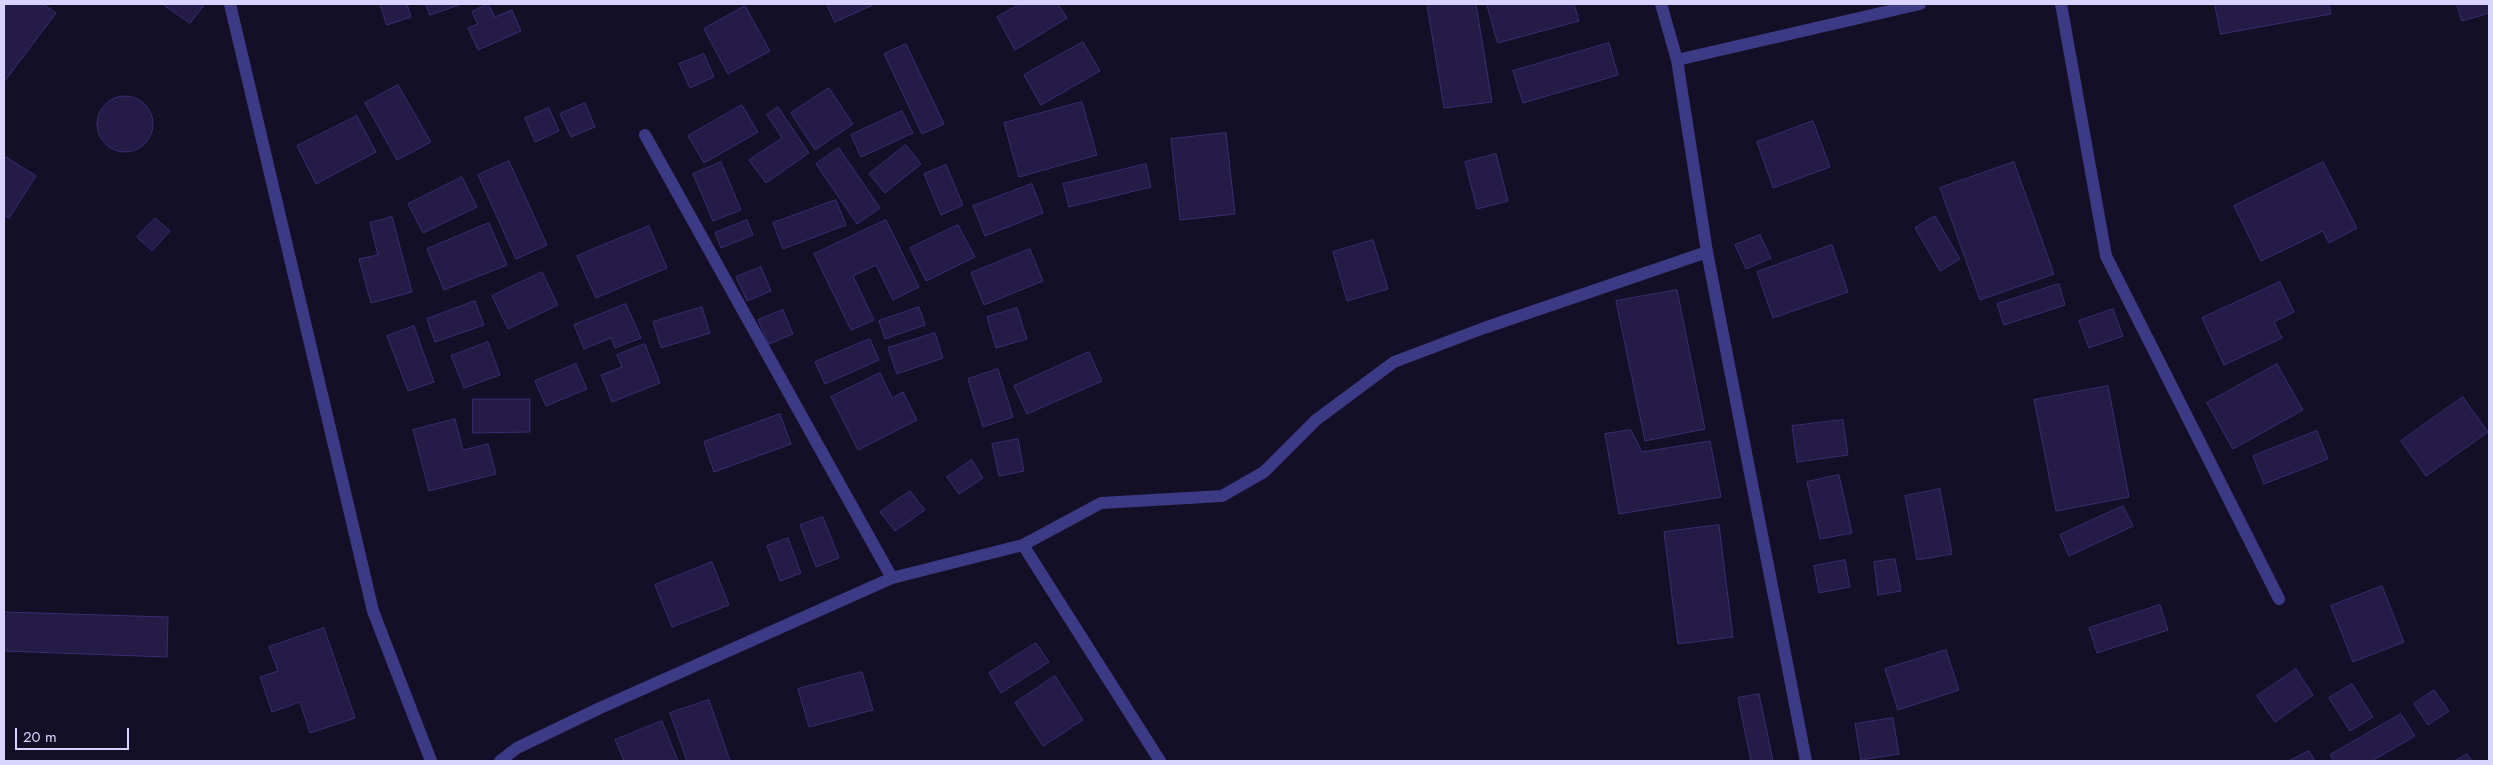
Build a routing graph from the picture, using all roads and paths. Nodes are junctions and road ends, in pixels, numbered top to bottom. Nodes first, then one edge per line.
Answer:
1 (230, 4) edge
2 (1661, 4) edge
3 (1920, 4) edge
4 (2061, 4) edge
5 (1677, 60) junction
6 (645, 135) dead end
7 (1706, 252) junction
8 (1023, 545) junction
9 (892, 578) junction
10 (2279, 599) dead end
11 (432, 761) edge
12 (500, 761) edge
13 (1160, 761) edge
14 (1806, 761) edge

1 - 11 street
2 - 5 street
3 - 5 street
4 - 10 street
5 - 7 street
6 - 9 street
7 - 8 street
7 - 14 street
8 - 9 street
8 - 13 street
9 - 12 street

